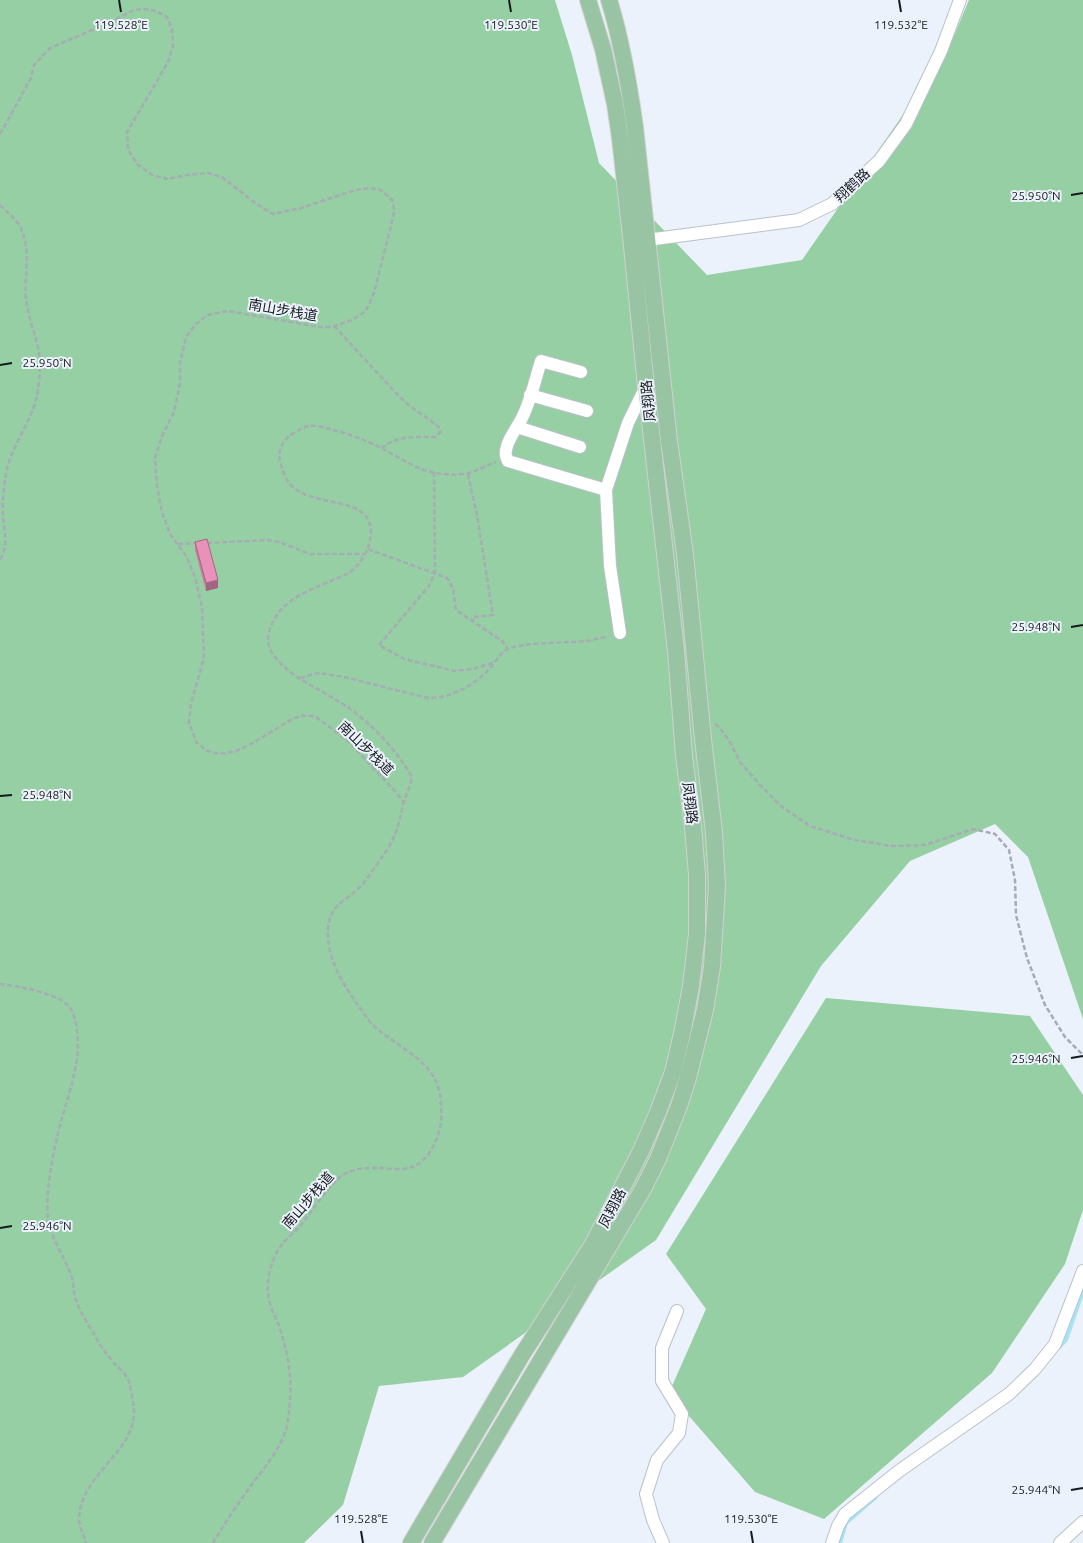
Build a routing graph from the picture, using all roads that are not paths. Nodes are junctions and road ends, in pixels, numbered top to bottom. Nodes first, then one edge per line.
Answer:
1 (588, 0) edge
2 (609, 0) edge
3 (960, 0) edge
4 (648, 240) junction
5 (581, 372) dead end
6 (646, 386) junction
7 (530, 395) junction
8 (587, 411) dead end
9 (516, 427) junction
10 (580, 447) dead end
11 (606, 490) junction
12 (620, 633) road end
13 (1083, 1271) edge
14 (677, 1312) dead end
15 (1083, 1522) edge
16 (411, 1543) edge
17 (432, 1543) edge
18 (663, 1543) edge
19 (832, 1543) edge
20 (1060, 1543) edge

1 - 6 main road, 凤翔路
2 - 4 main road, 凤翔路
3 - 4 street, 翔鹤路
4 - 17 main road, 凤翔路
5 - 7 street
6 - 11 street
6 - 16 main road, 凤翔路
7 - 8 street
7 - 9 street
9 - 10 street
9 - 11 street
11 - 12 street
13 - 19 street
14 - 18 street
15 - 20 street

